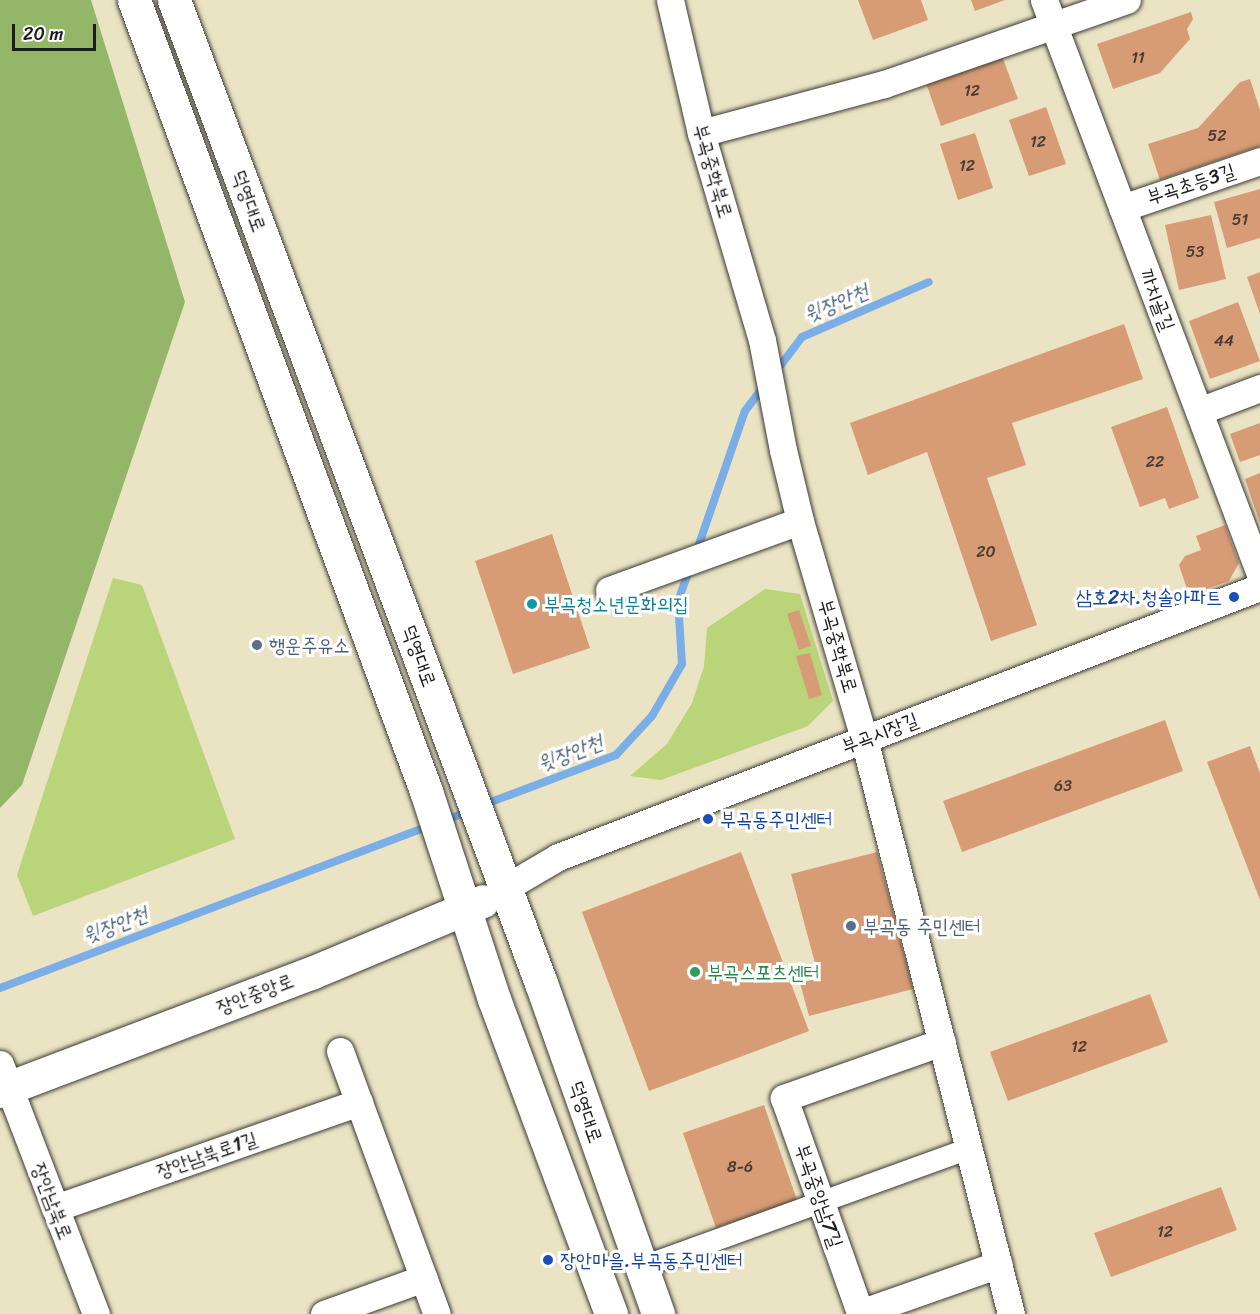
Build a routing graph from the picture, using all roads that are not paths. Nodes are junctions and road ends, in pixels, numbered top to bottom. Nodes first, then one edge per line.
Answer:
1 (134, 0) edge
2 (174, 0) edge
3 (670, 0) edge
4 (1044, 0) edge
5 (1127, 0) edge
6 (1053, 26) junction
7 (701, 133) junction
8 (1260, 161) edge
9 (1122, 207) junction
10 (1260, 388) edge
11 (1198, 411) junction
12 (800, 521) junction
13 (1260, 574) edge
14 (1260, 587) edge
15 (609, 590) dead end
16 (864, 739) junction
17 (506, 888) junction
18 (465, 910) junction
19 (942, 1042) junction
20 (340, 1051) dead end
21 (3, 1081) edge
22 (358, 1102) junction
23 (969, 1148) junction
24 (821, 1202) junction
25 (55, 1208) junction
26 (999, 1264) junction
27 (640, 1267) junction
28 (424, 1278) junction
29 (96, 1314) edge
30 (324, 1314) edge
31 (437, 1314) edge
32 (610, 1314) edge
33 (658, 1314) edge
34 (1011, 1314) edge

1 - 18 street, 덕영대로
2 - 17 street, 덕영대로
3 - 7 street, 부곡중학북로
4 - 6 street, 까치골길
5 - 6 street
6 - 7 street
6 - 9 street, 까치골길
7 - 12 street, 부곡중학북로
8 - 9 street, 부곡초등3길
9 - 11 street, 까치골길
10 - 11 street
11 - 13 street, 까치골길
12 - 15 street
12 - 16 street, 부곡중학북로
14 - 16 street, 부곡시장길
16 - 17 street, 부곡시장길
16 - 19 street
17 - 18 street, 장안중앙로
17 - 27 street, 덕영대로
18 - 21 street, 장안중앙로
18 - 32 street, 덕영대로
19 - 23 street
19 - 24 street, 부곡중앙남7길
20 - 22 street
21 - 25 street, 장안남북로
22 - 25 street, 장안남북로1길
22 - 28 street
23 - 24 street
23 - 26 street
24 - 26 street, 부곡중앙남7길
24 - 27 street
25 - 29 street, 장안남북로
26 - 34 street
27 - 33 street, 덕영대로
28 - 30 street
28 - 31 street

